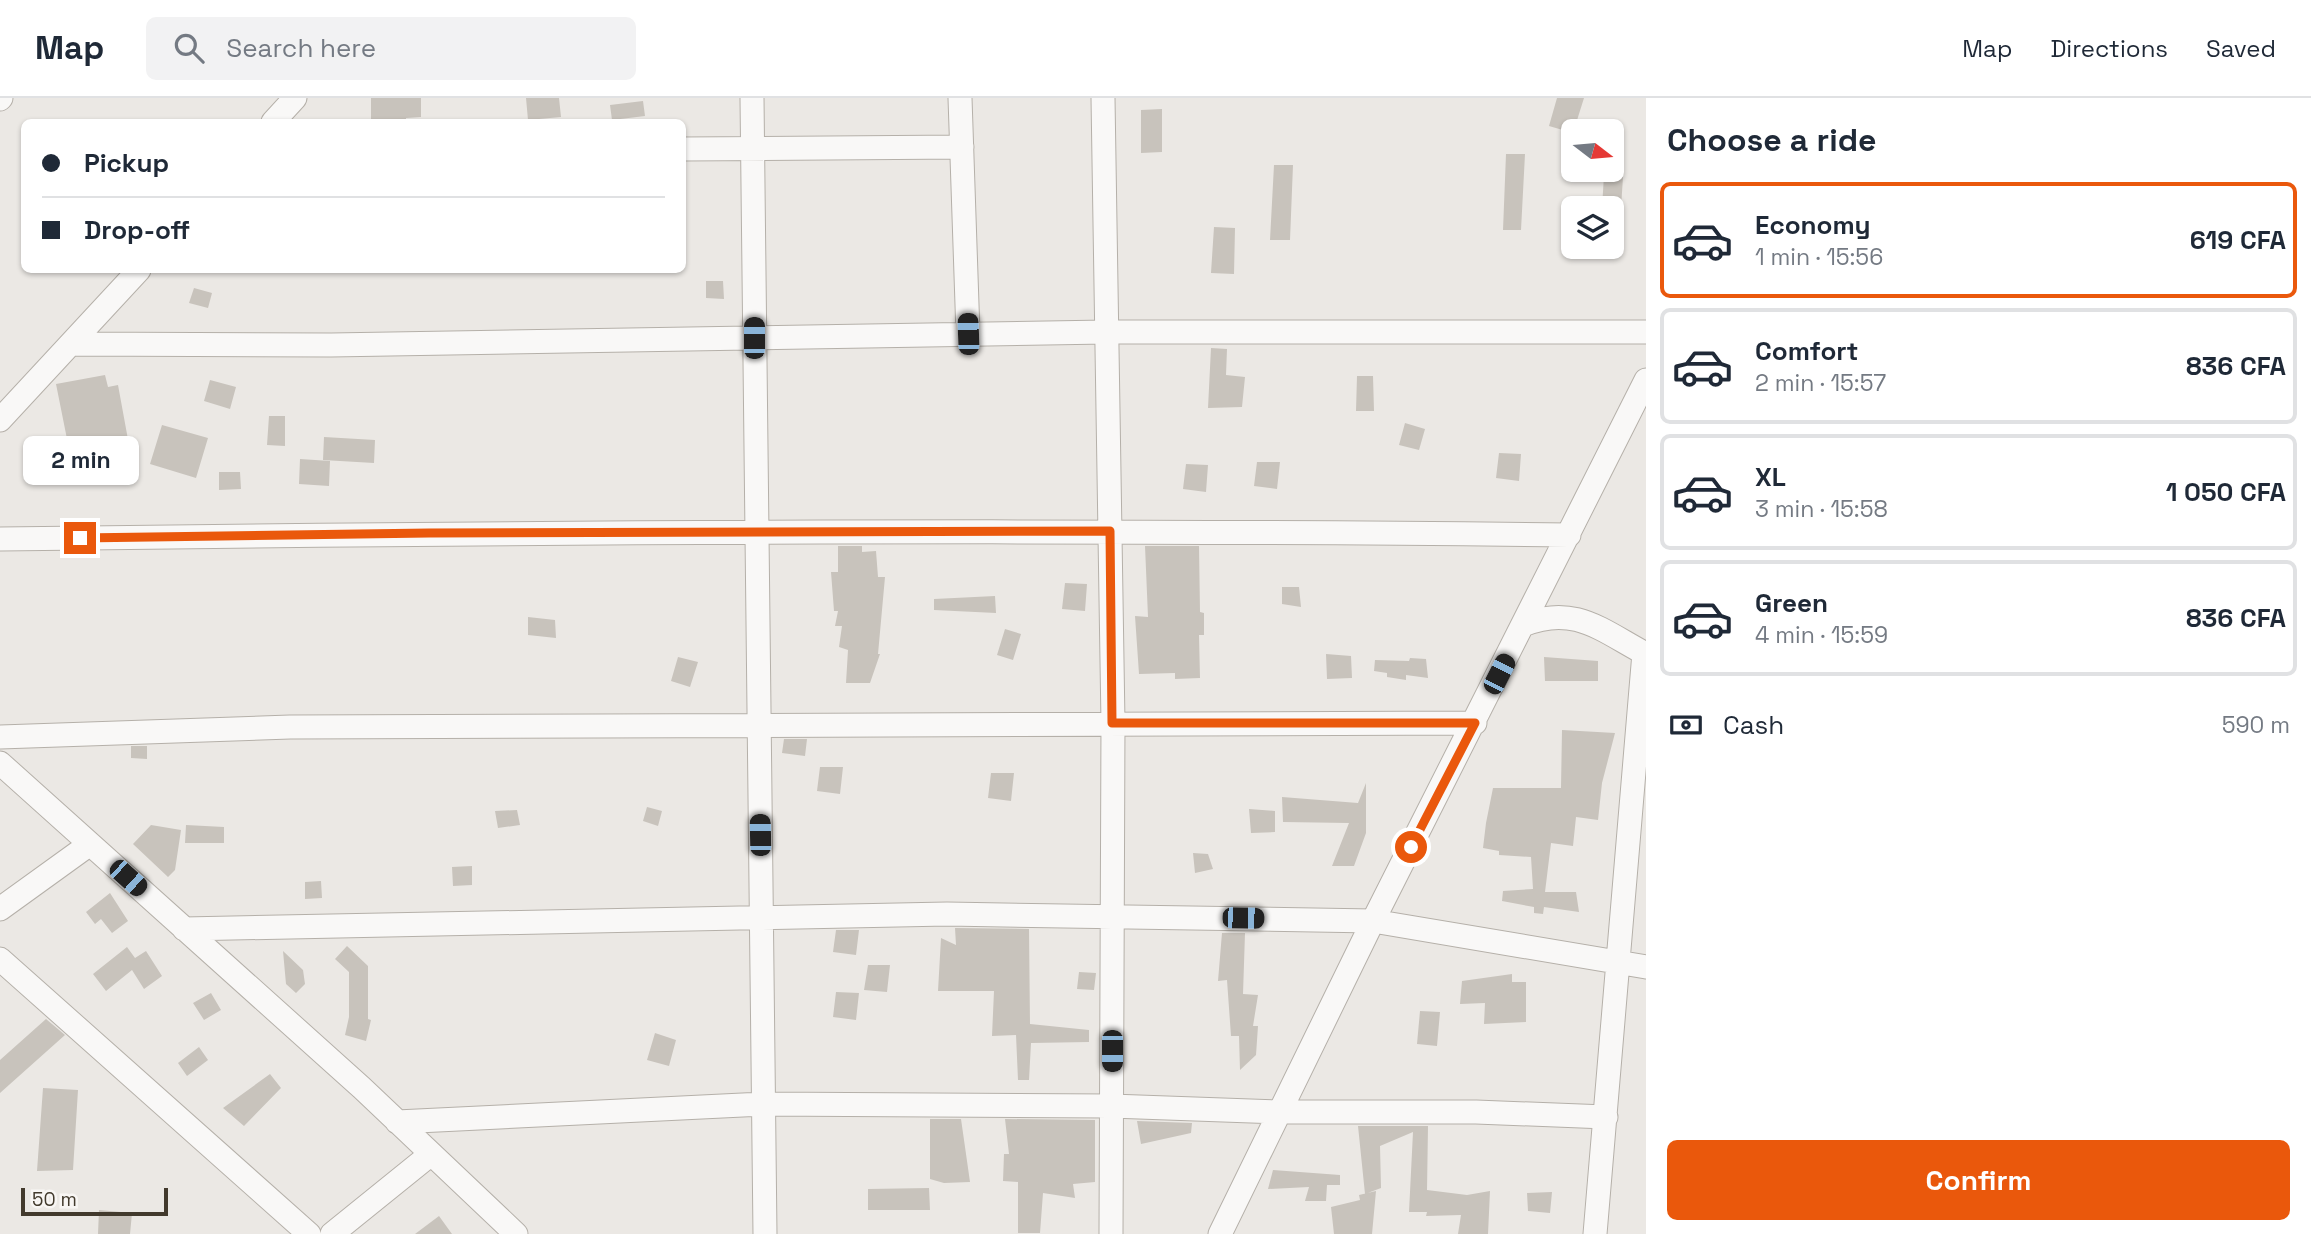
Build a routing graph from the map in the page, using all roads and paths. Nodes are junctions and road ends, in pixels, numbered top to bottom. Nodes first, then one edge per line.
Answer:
1 (295, 98) edge
2 (752, 98) edge
3 (960, 98) edge
4 (1103, 98) edge
5 (276, 119) edge
6 (962, 146) junction
7 (686, 149) edge
8 (752, 149) junction
9 (136, 273) edge
10 (1107, 332) junction
11 (1646, 332) edge
12 (968, 334) junction
13 (754, 338) junction
14 (71, 344) junction
15 (1646, 380) edge
16 (0, 420) edge
17 (1110, 531) junction
18 (755, 532) junction
19 (1569, 535) junction
20 (0, 539) edge
21 (1523, 625) junction
22 (1645, 653) edge
23 (1112, 723) junction
24 (1475, 723) junction
25 (758, 726) junction
26 (0, 737) edge
27 (0, 763) edge
28 (90, 844) junction
29 (0, 909) edge
30 (1112, 915) junction
31 (761, 917) junction
32 (1373, 921) junction
33 (184, 929) junction
34 (0, 959) edge
35 (1617, 964) junction
36 (1646, 967) edge
37 (763, 1104) junction
38 (1111, 1106) junction
39 (1280, 1112) junction
40 (1606, 1117) junction
41 (397, 1122) junction
42 (431, 1154) junction
43 (309, 1234) edge
44 (332, 1234) edge
45 (516, 1234) edge
46 (765, 1234) edge
47 (1111, 1234) edge
48 (1220, 1234) edge
49 (1595, 1234) edge

1 - 5 street
2 - 8 street
3 - 6 street
4 - 10 street
6 - 8 street
6 - 12 street
7 - 8 street
8 - 13 street
9 - 14 street
10 - 11 street
10 - 12 street
10 - 17 street
12 - 13 street
13 - 14 street
13 - 18 street
14 - 16 street
15 - 19 street
17 - 18 street
17 - 19 street
17 - 23 street
18 - 20 street
18 - 25 street
19 - 21 street
21 - 22 street
21 - 24 street
22 - 35 street
23 - 24 street
23 - 25 street
23 - 30 street
24 - 32 street
25 - 26 street
25 - 31 street
27 - 28 street
28 - 29 street
28 - 33 street
30 - 31 street
30 - 32 street
30 - 38 street
31 - 33 street
31 - 37 street
32 - 35 street
32 - 39 street
33 - 41 street
34 - 43 street
35 - 36 street
35 - 40 street
37 - 38 street
37 - 41 street
37 - 46 street
38 - 39 street
38 - 47 street
39 - 40 street
39 - 48 street
40 - 49 street
41 - 42 street
42 - 44 street
42 - 45 street

